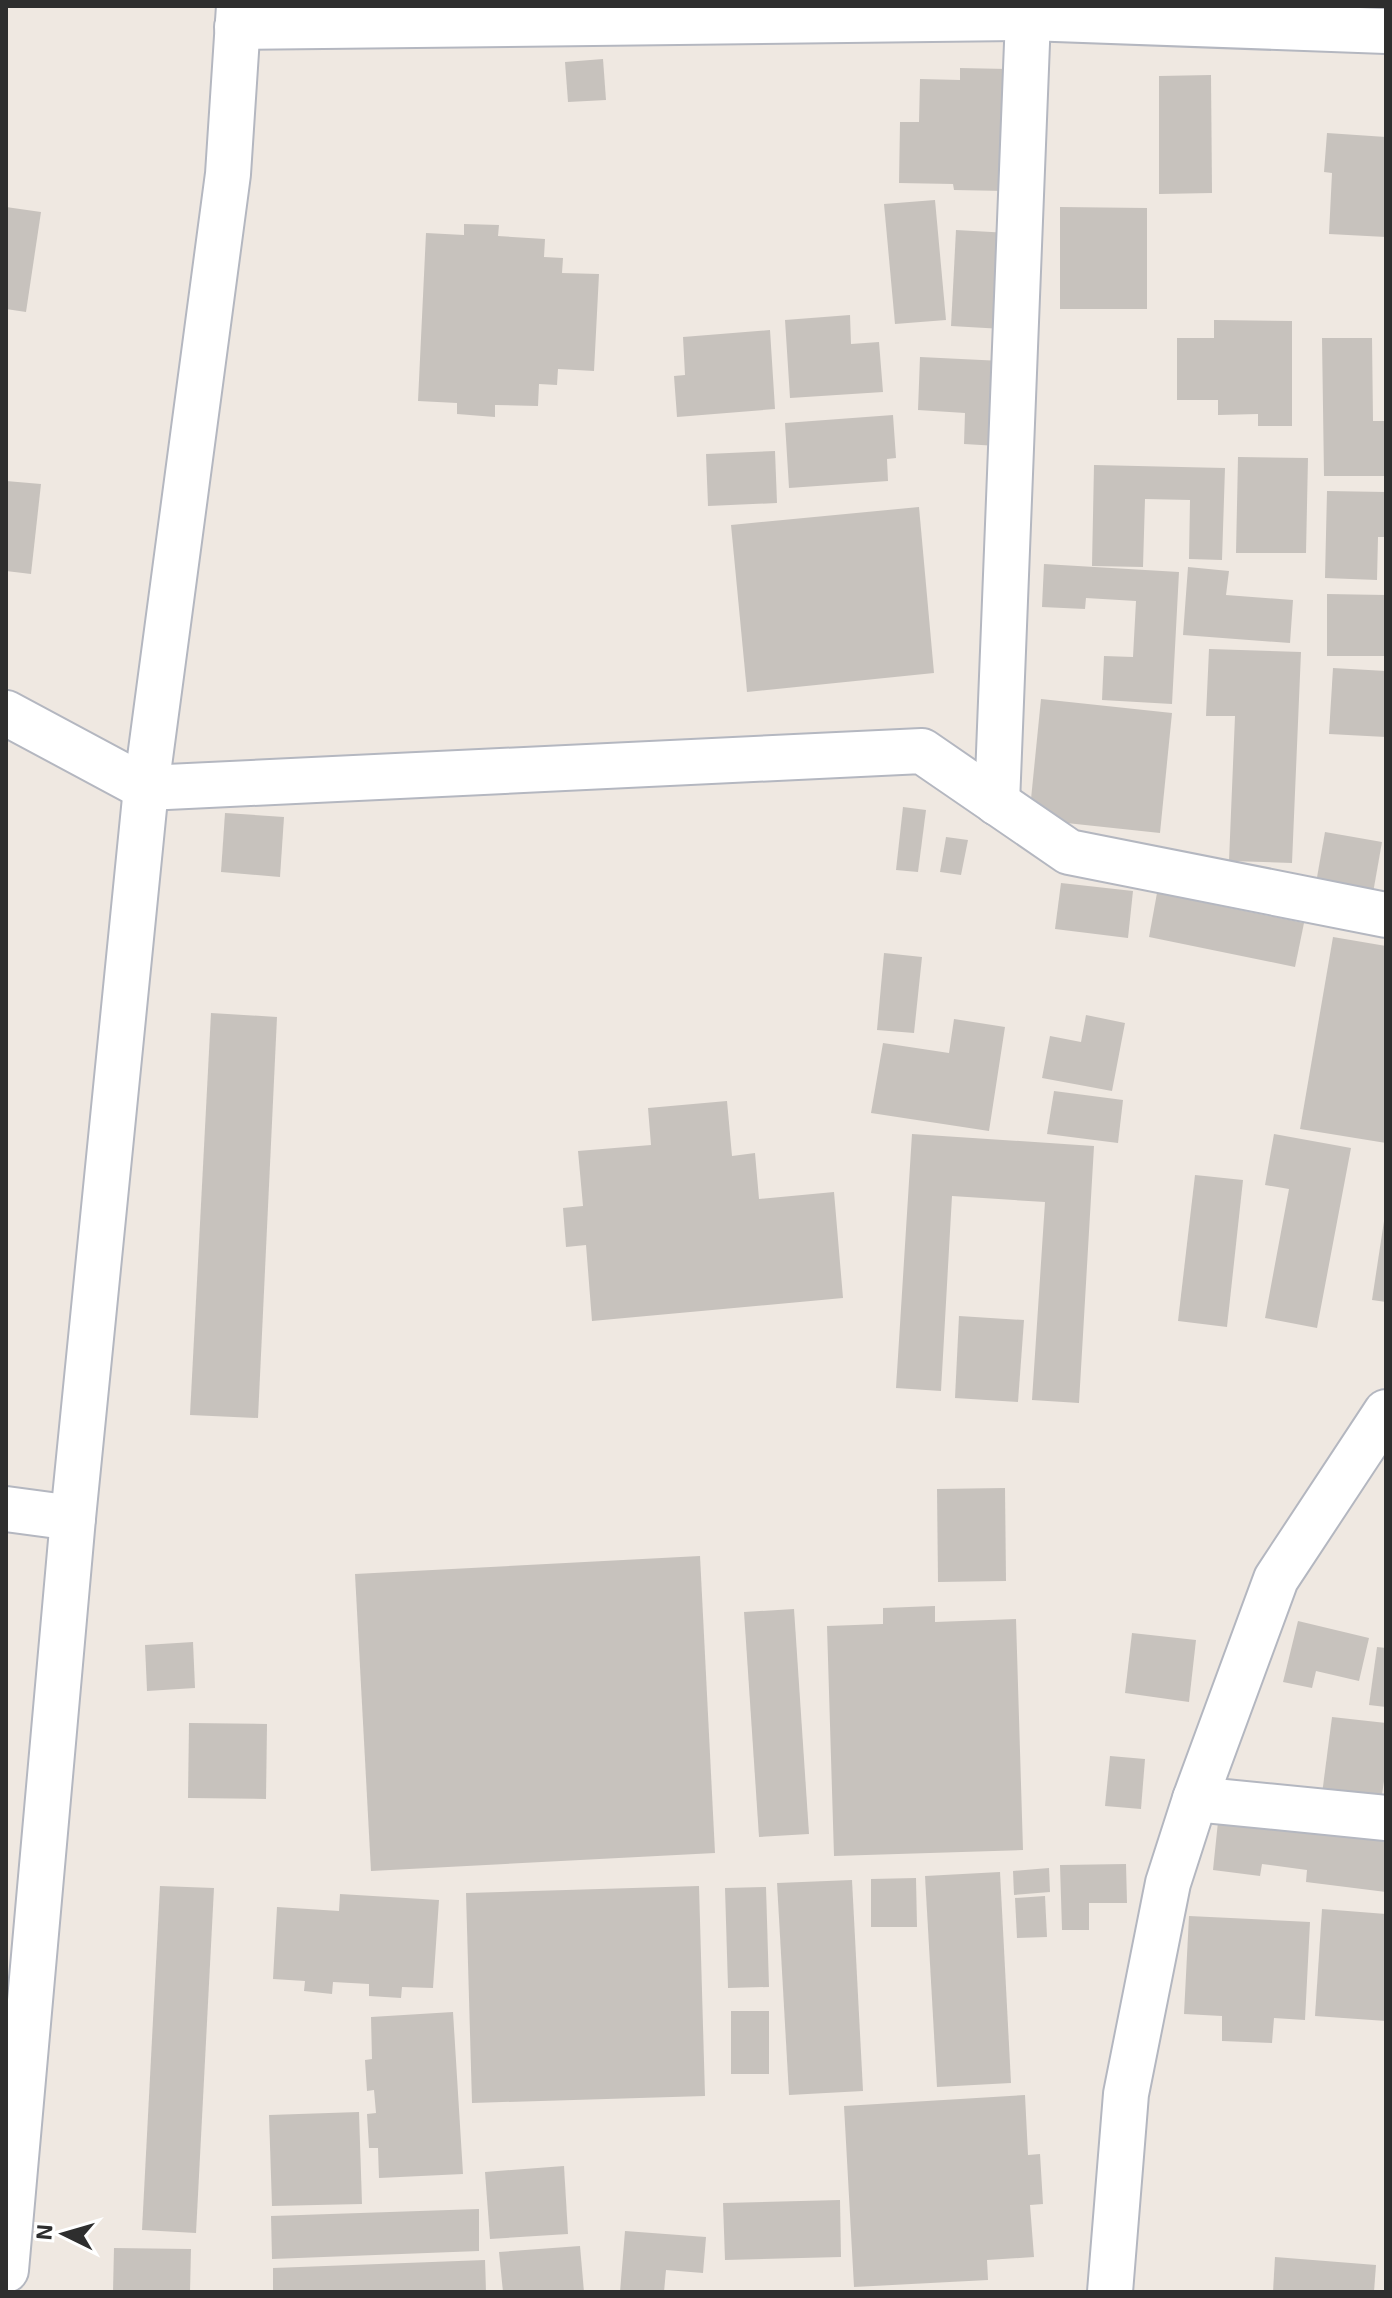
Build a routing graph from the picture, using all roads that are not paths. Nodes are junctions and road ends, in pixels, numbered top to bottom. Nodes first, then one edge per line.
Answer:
1 (238, 16) edge
2 (1028, 18) junction
3 (1386, 31) edge
4 (6, 713) edge
5 (146, 788) junction
6 (997, 803) junction
7 (1386, 915) edge
8 (1386, 1412) edge
9 (6, 1509) edge
10 (73, 1518) junction
11 (1195, 1799) junction
12 (1386, 1818) edge
13 (6, 2270) edge
14 (1110, 2292) edge

1 - 2 street
1 - 5 street
2 - 3 street
2 - 6 street
4 - 5 street
5 - 6 street
5 - 10 street
6 - 7 street
8 - 11 street
9 - 10 street
10 - 13 street
11 - 12 street
11 - 14 street

